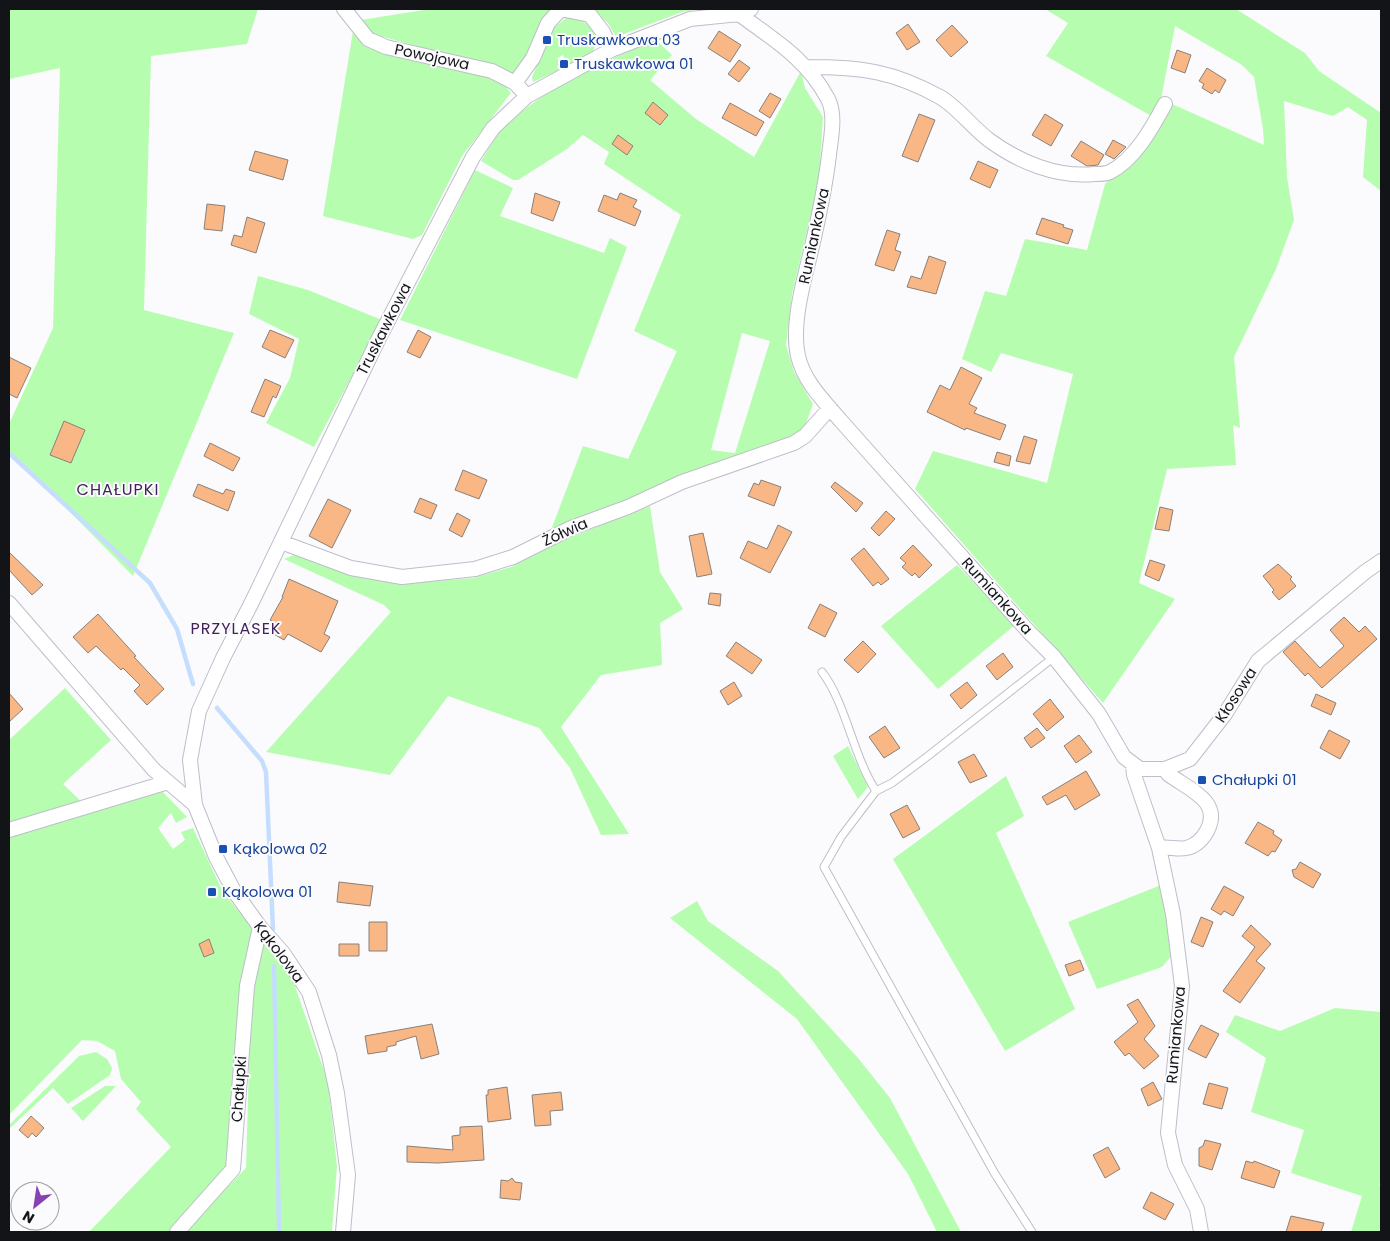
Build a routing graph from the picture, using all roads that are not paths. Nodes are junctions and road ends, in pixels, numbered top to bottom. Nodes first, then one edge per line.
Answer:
1 (344, 9) edge
2 (561, 9) edge
3 (745, 11) edge
4 (611, 50) junction
5 (808, 67) junction
6 (515, 83) junction
7 (527, 96) junction
8 (1165, 104) dead end
9 (830, 408) junction
10 (281, 542) junction
11 (1381, 562) edge
12 (9, 604) edge
13 (1054, 657) junction
14 (822, 672) dead end
15 (1133, 765) junction
16 (1165, 769) junction
17 (168, 782) junction
18 (876, 791) junction
19 (196, 805) junction
20 (9, 830) edge
21 (1159, 848) junction
22 (260, 927) junction
23 (177, 1232) edge
24 (343, 1232) edge
25 (1032, 1232) edge
26 (1201, 1232) edge

1 - 6 street, Powojowa
2 - 4 street
2 - 6 street
3 - 4 street, Truskawkowa
3 - 5 street, Rumiankowa
4 - 7 street, Truskawkowa
5 - 8 street
5 - 9 street, Rumiankowa
6 - 7 street, Powojowa
7 - 10 street, Truskawkowa
9 - 10 street, Żółwia
9 - 13 street, Rumiankowa
10 - 19 street, Truskawkowa
11 - 16 street, Kłosowa
12 - 17 street, Kąkolowa
13 - 15 street, Rumiankowa
13 - 18 lane
14 - 18 lane
15 - 16 street, Kłosowa
15 - 21 street, Rumiankowa
16 - 21 street
17 - 19 street, Kąkolowa
17 - 20 street
18 - 25 lane
19 - 22 street, Kąkolowa
21 - 26 street, Rumiankowa
22 - 23 street, Chałupki
22 - 24 street, Kąkolowa

